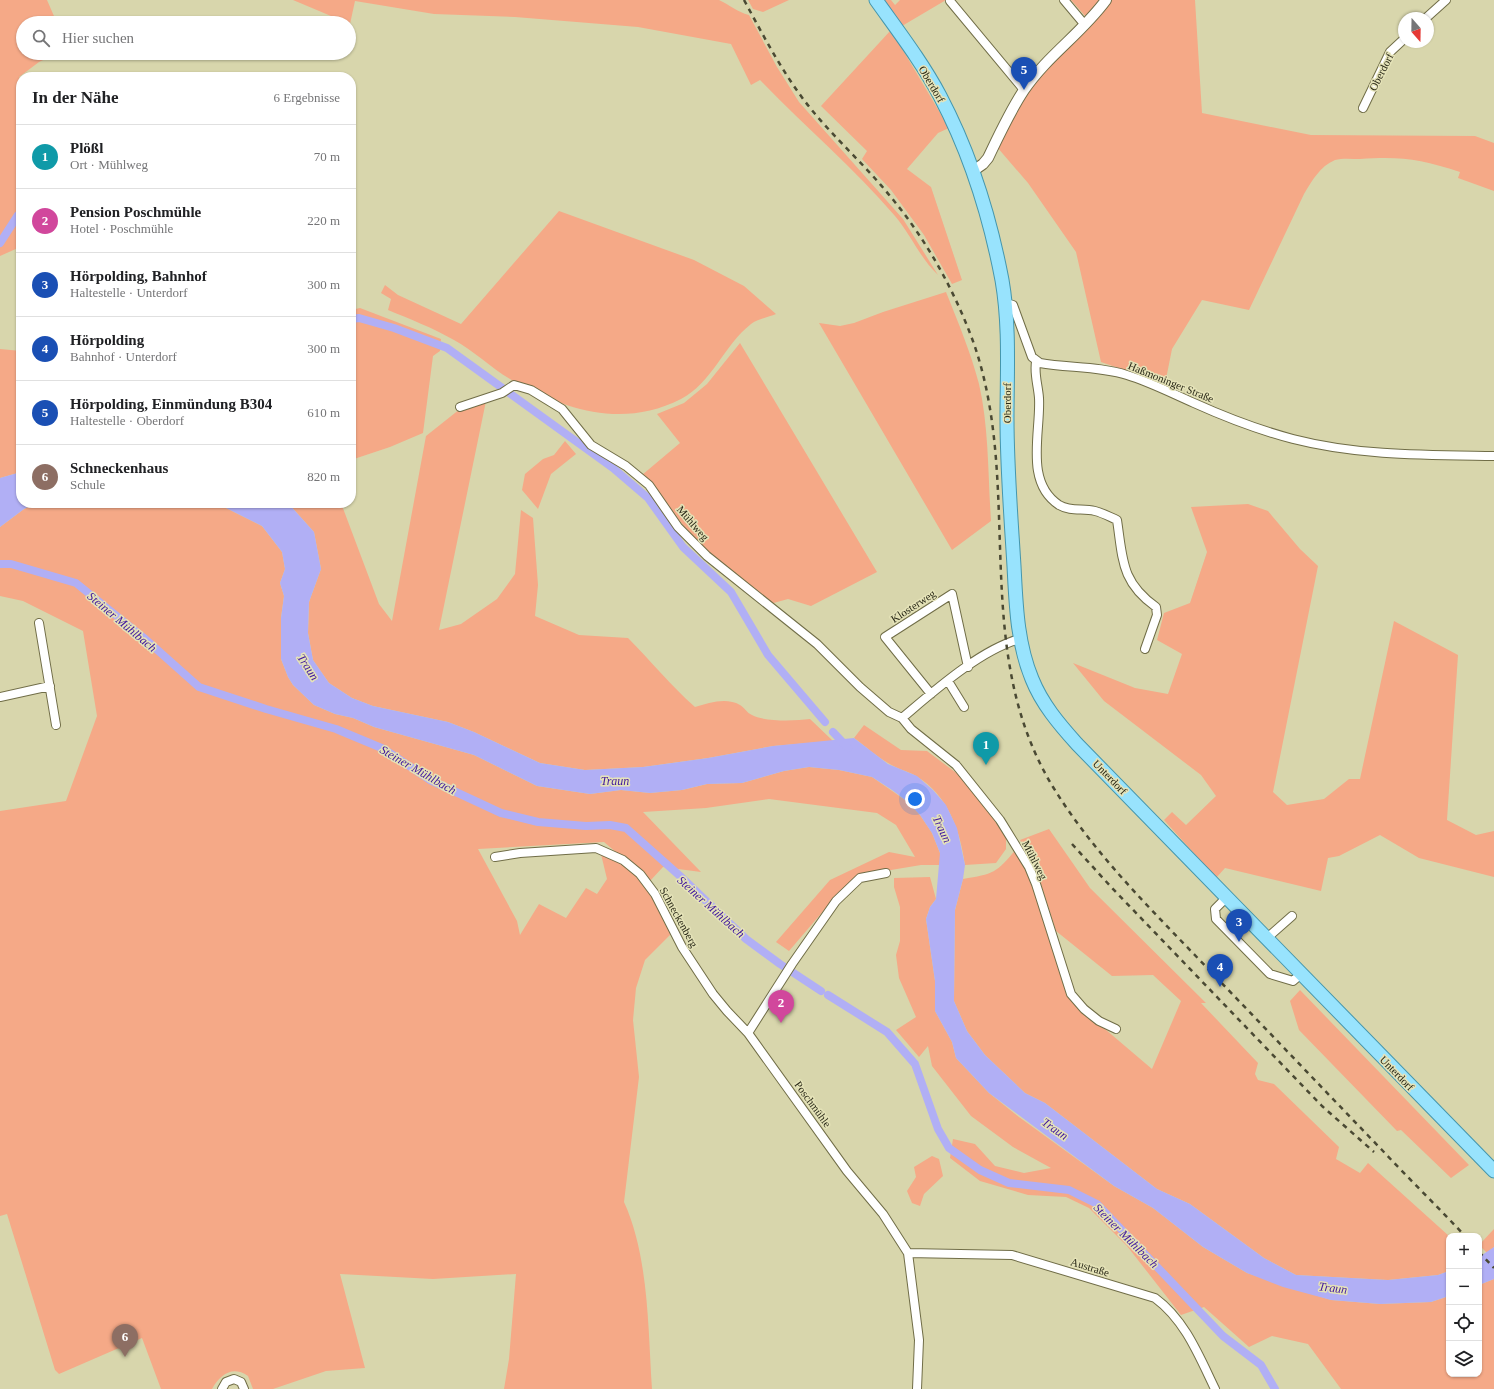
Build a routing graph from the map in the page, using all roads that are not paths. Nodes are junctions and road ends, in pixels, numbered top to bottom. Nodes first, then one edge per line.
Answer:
1 (876, 0) edge
2 (1064, 0) edge
3 (1106, 0) edge
4 (1446, 0) edge
5 (950, 1) dead end
6 (1433, 12) edge
7 (1086, 25) junction
8 (1398, 45) edge
9 (1024, 90) junction
10 (1363, 108) dead end
11 (973, 171) junction
12 (1005, 303) junction
13 (1036, 362) junction
14 (460, 407) dead end
15 (1494, 456) edge
16 (39, 623) dead end
17 (1020, 639) junction
18 (1145, 649) dead end
19 (968, 667) junction
20 (948, 681) junction
21 (50, 686) junction
22 (930, 694) junction
23 (0, 698) edge
24 (964, 707) dead end
25 (902, 718) junction
26 (56, 725) dead end
27 (495, 857) dead end
28 (886, 873) dead end
29 (1227, 897) junction
30 (1292, 916) dead end
31 (1267, 938) junction
32 (1301, 974) junction
33 (1116, 1029) dead end
34 (748, 1033) junction
35 (1494, 1171) edge
36 (908, 1253) junction
37 (222, 1389) edge
38 (244, 1389) edge
39 (917, 1389) edge
40 (1215, 1389) edge

1 - 11 main road, Oberdorf
2 - 7 street
3 - 7 street
4 - 6 street
5 - 9 street
7 - 9 street
8 - 10 street, Oberdorf
9 - 11 street
11 - 12 main road, Oberdorf
12 - 13 street
12 - 17 main road, Oberdorf
13 - 15 street, Haßmoninger Straße
13 - 18 street
14 - 25 street, Mühlweg
16 - 21 street
17 - 19 street
17 - 29 main road, Unterdorf
19 - 20 street
19 - 22 street, Klosterweg
20 - 22 street
20 - 24 street
21 - 23 street
21 - 26 street
22 - 25 street
25 - 33 street, Mühlweg
27 - 34 street, Schneckenberg
28 - 34 street
29 - 31 main road, Unterdorf
29 - 32 street
30 - 31 street
31 - 32 main road, Unterdorf
32 - 35 main road, Unterdorf
34 - 36 street, Poschmühle
36 - 39 street, Poschmühle
36 - 40 street, Austraße
37 - 38 street

